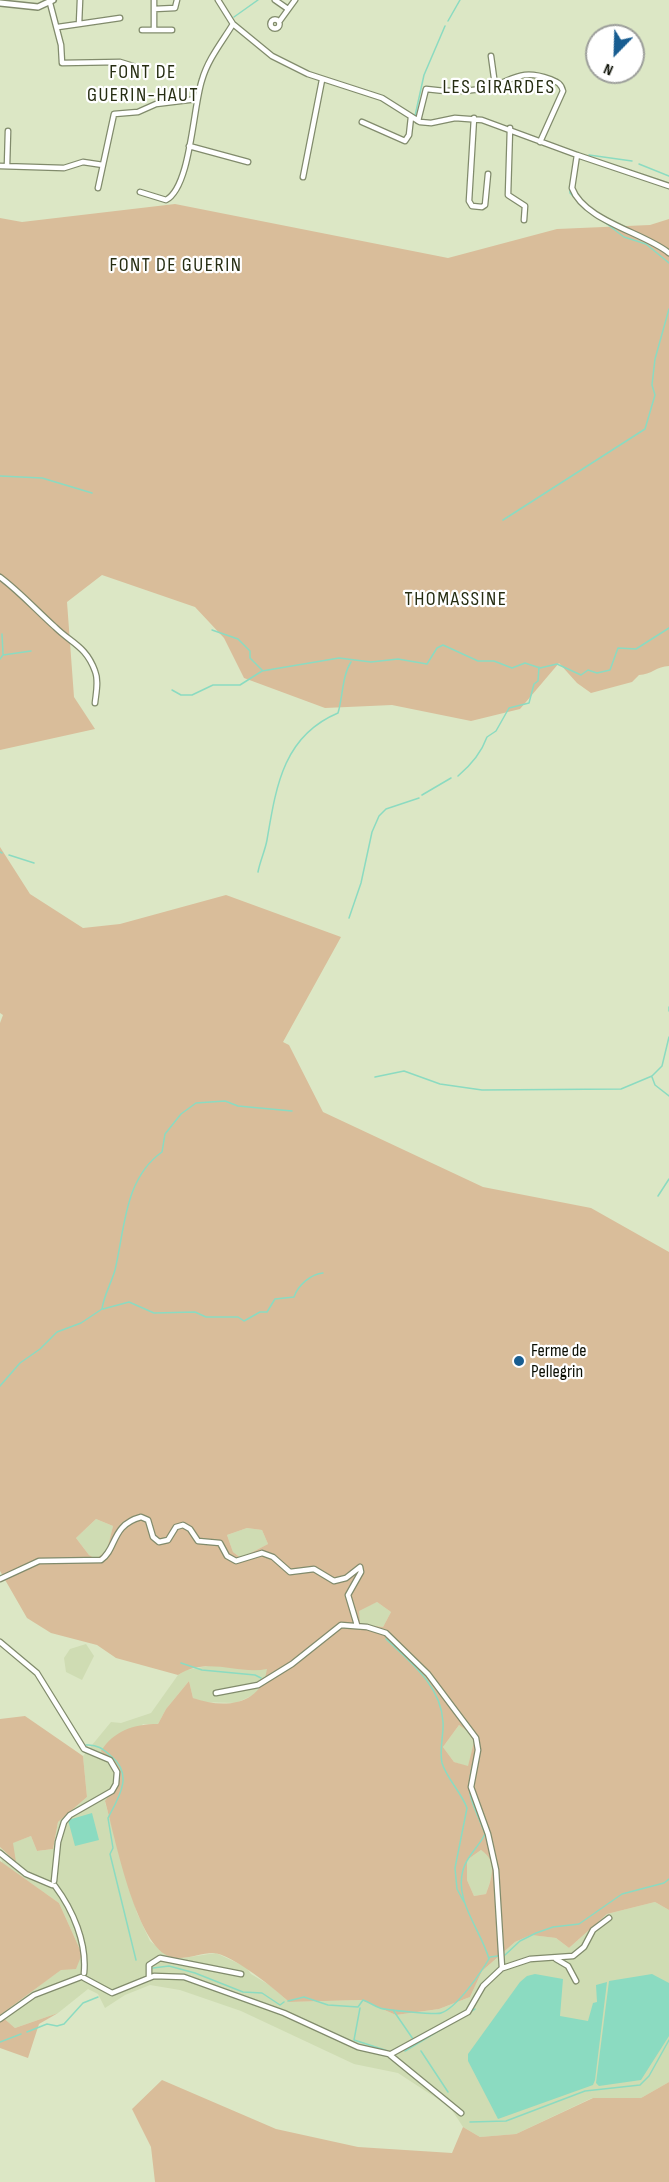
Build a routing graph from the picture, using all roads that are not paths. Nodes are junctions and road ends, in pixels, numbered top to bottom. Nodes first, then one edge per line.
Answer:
1 (80, 0) edge
2 (154, 0) edge
3 (177, 0) edge
4 (218, 0) edge
5 (275, 0) edge
6 (295, 0) edge
7 (52, 1) edge
8 (0, 3) edge
9 (154, 9) junction
10 (288, 9) junction
11 (120, 18) dead end
12 (279, 22) dead end
13 (79, 24) junction
14 (233, 24) junction
15 (58, 27) junction
16 (142, 30) dead end
17 (154, 30) junction
18 (172, 30) dead end
19 (491, 56) dead end
20 (133, 66) dead end
21 (322, 80) junction
22 (495, 85) junction
23 (197, 99) junction
24 (411, 117) junction
25 (474, 118) junction
26 (418, 121) junction
27 (362, 122) dead end
28 (510, 128) junction
29 (8, 131) dead end
30 (540, 142) junction
31 (189, 146) junction
32 (576, 155) junction
33 (248, 162) dead end
34 (103, 165) junction
35 (0, 166) edge
36 (7, 166) junction
37 (488, 174) dead end
38 (303, 177) dead end
39 (669, 186) edge
40 (98, 188) dead end
41 (140, 192) dead end
42 (524, 220) dead end
43 (669, 253) edge
44 (0, 577) edge
45 (95, 703) dead end
46 (0, 1579) edge
47 (357, 1625) junction
48 (0, 1642) edge
49 (216, 1693) dead end
50 (0, 1853) edge
51 (54, 1884) junction
52 (609, 1918) dead end
53 (554, 1958) junction
54 (502, 1968) junction
55 (241, 1974) dead end
56 (83, 1976) junction
57 (149, 1978) junction
58 (576, 1981) dead end
59 (0, 2019) edge
60 (390, 2055) junction
61 (461, 2113) dead end

1 - 13 street
2 - 9 street
3 - 9 street
4 - 14 street
5 - 10 street
6 - 10 street
7 - 8 street
7 - 15 street
9 - 17 street
10 - 12 street
11 - 13 street
13 - 15 street
14 - 21 street
14 - 23 street
15 - 20 street
16 - 17 street
17 - 18 street
19 - 22 street
21 - 24 street
21 - 38 street
22 - 26 street
22 - 30 street
23 - 31 street
23 - 34 street
24 - 26 street
24 - 27 street
25 - 26 street
25 - 28 street
25 - 37 street
28 - 30 street
28 - 42 street
29 - 36 street
30 - 32 street
31 - 33 street
31 - 41 street
32 - 39 street
32 - 43 street
34 - 36 street
34 - 40 street
35 - 36 street
44 - 45 street
46 - 47 street
47 - 49 street
47 - 54 street
48 - 51 street
50 - 51 street
51 - 56 street
52 - 53 street
53 - 54 street
53 - 58 street
54 - 60 street
55 - 57 street
56 - 57 street
56 - 59 street
57 - 60 street
60 - 61 street

